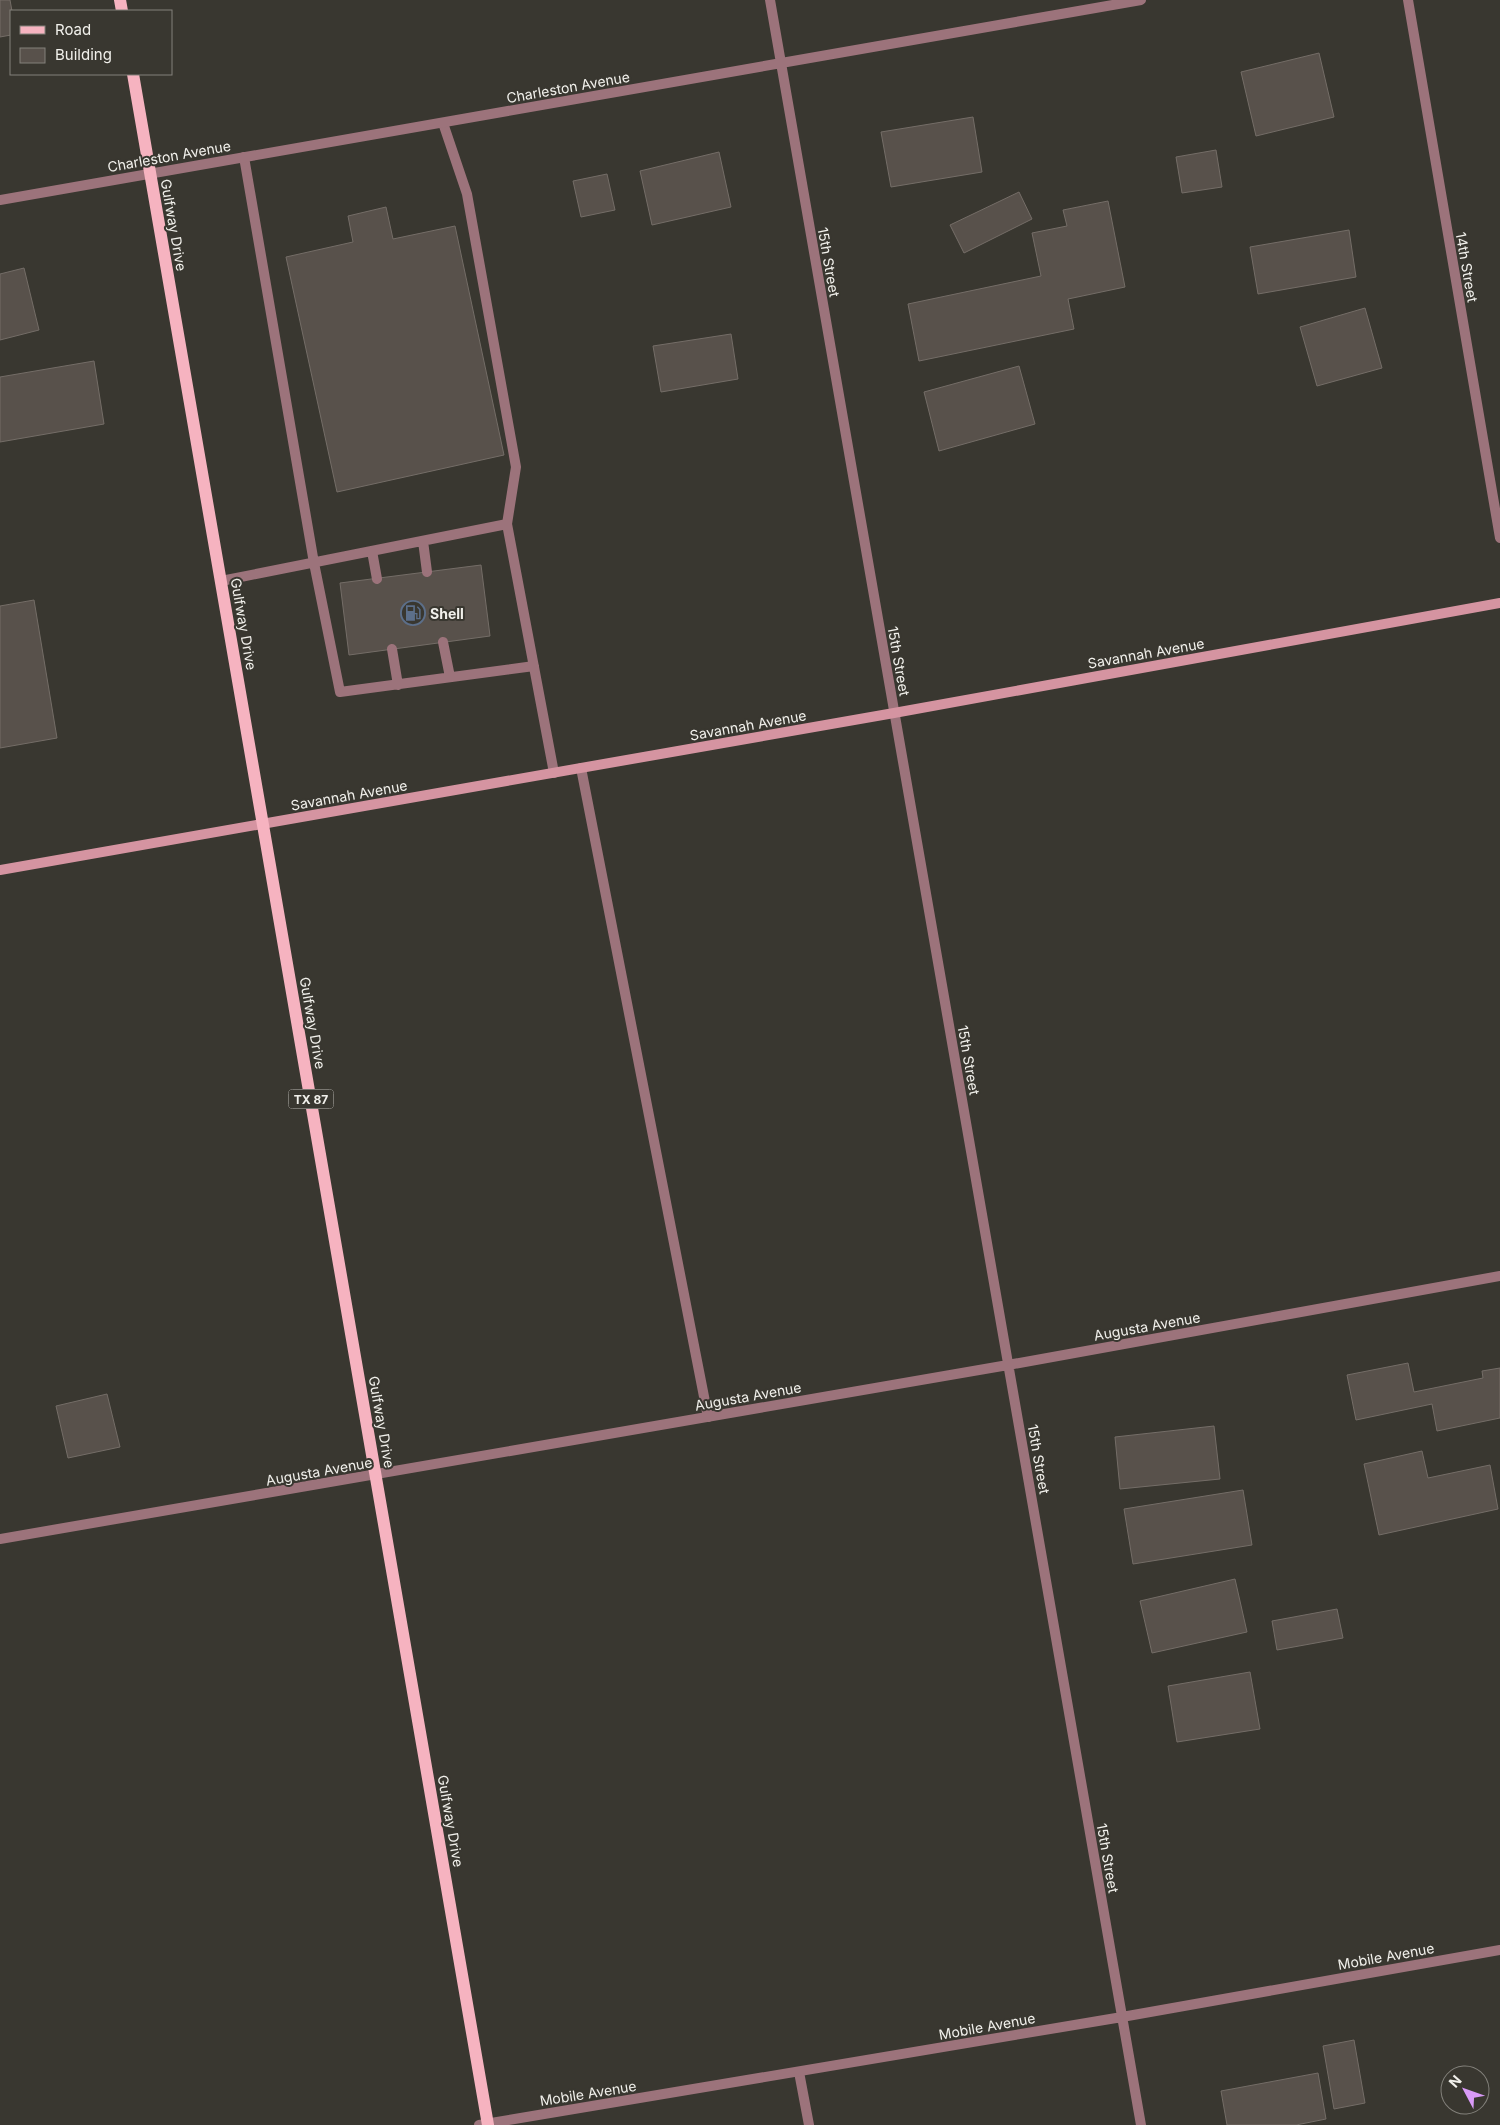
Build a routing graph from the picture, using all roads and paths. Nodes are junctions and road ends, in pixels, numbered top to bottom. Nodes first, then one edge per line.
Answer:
1 (770, 0) edge
2 (1142, 0) edge
3 (1408, 0) edge
4 (1097, 4) edge
5 (781, 64) junction
6 (133, 75) edge
7 (443, 123) junction
8 (244, 157) junction
9 (150, 174) junction
10 (0, 200) edge
11 (507, 524) junction
12 (1500, 538) edge
13 (422, 541) junction
14 (372, 552) junction
15 (314, 563) junction
16 (427, 572) dead end
17 (377, 579) dead end
18 (221, 581) junction
19 (1500, 603) edge
20 (443, 642) dead end
21 (392, 649) dead end
22 (534, 666) junction
23 (450, 677) junction
24 (398, 685) junction
25 (894, 713) junction
26 (581, 768) junction
27 (554, 773) junction
28 (263, 824) junction
29 (0, 870) edge
30 (1500, 1276) edge
31 (1008, 1365) junction
32 (708, 1417) junction
33 (376, 1475) junction
34 (0, 1539) edge
35 (1500, 1950) edge
36 (1122, 2017) junction
37 (799, 2072) junction
38 (485, 2124) edge
39 (809, 2125) edge
40 (1141, 2125) edge

1 - 5 street, 15th Street
2 - 4 street, Charleston Avenue
3 - 12 street, 14th Street
4 - 5 street, Charleston Avenue
5 - 7 street, Charleston Avenue
5 - 25 street, 15th Street
6 - 9 main road, Gulfway Drive / TX 87
7 - 8 street, Charleston Avenue
7 - 11 street
8 - 9 street, Charleston Avenue
8 - 15 street
9 - 10 street, Charleston Avenue
9 - 18 main road, Gulfway Drive / TX 87
11 - 13 street
11 - 22 street
13 - 14 street
13 - 16 street
14 - 15 street
14 - 17 street
15 - 18 street
15 - 24 street
18 - 28 main road, Gulfway Drive / TX 87
19 - 25 street, Savannah Avenue
20 - 23 street
21 - 24 street
22 - 23 street
22 - 27 street
23 - 24 street
25 - 26 street, Savannah Avenue
25 - 31 street, 15th Street
26 - 27 street, Savannah Avenue
26 - 32 street
27 - 28 street, Savannah Avenue
28 - 29 street, Savannah Avenue
28 - 33 main road, Gulfway Drive / TX 87
30 - 31 street, Augusta Avenue
31 - 32 street, Augusta Avenue
31 - 36 street, 15th Street
32 - 33 street, Augusta Avenue
33 - 34 street, Augusta Avenue
33 - 38 main road, Gulfway Drive / TX 87
35 - 36 street, Mobile Avenue
36 - 37 street, Mobile Avenue
36 - 40 street, 15th Street
37 - 38 street, Mobile Avenue
37 - 39 street

